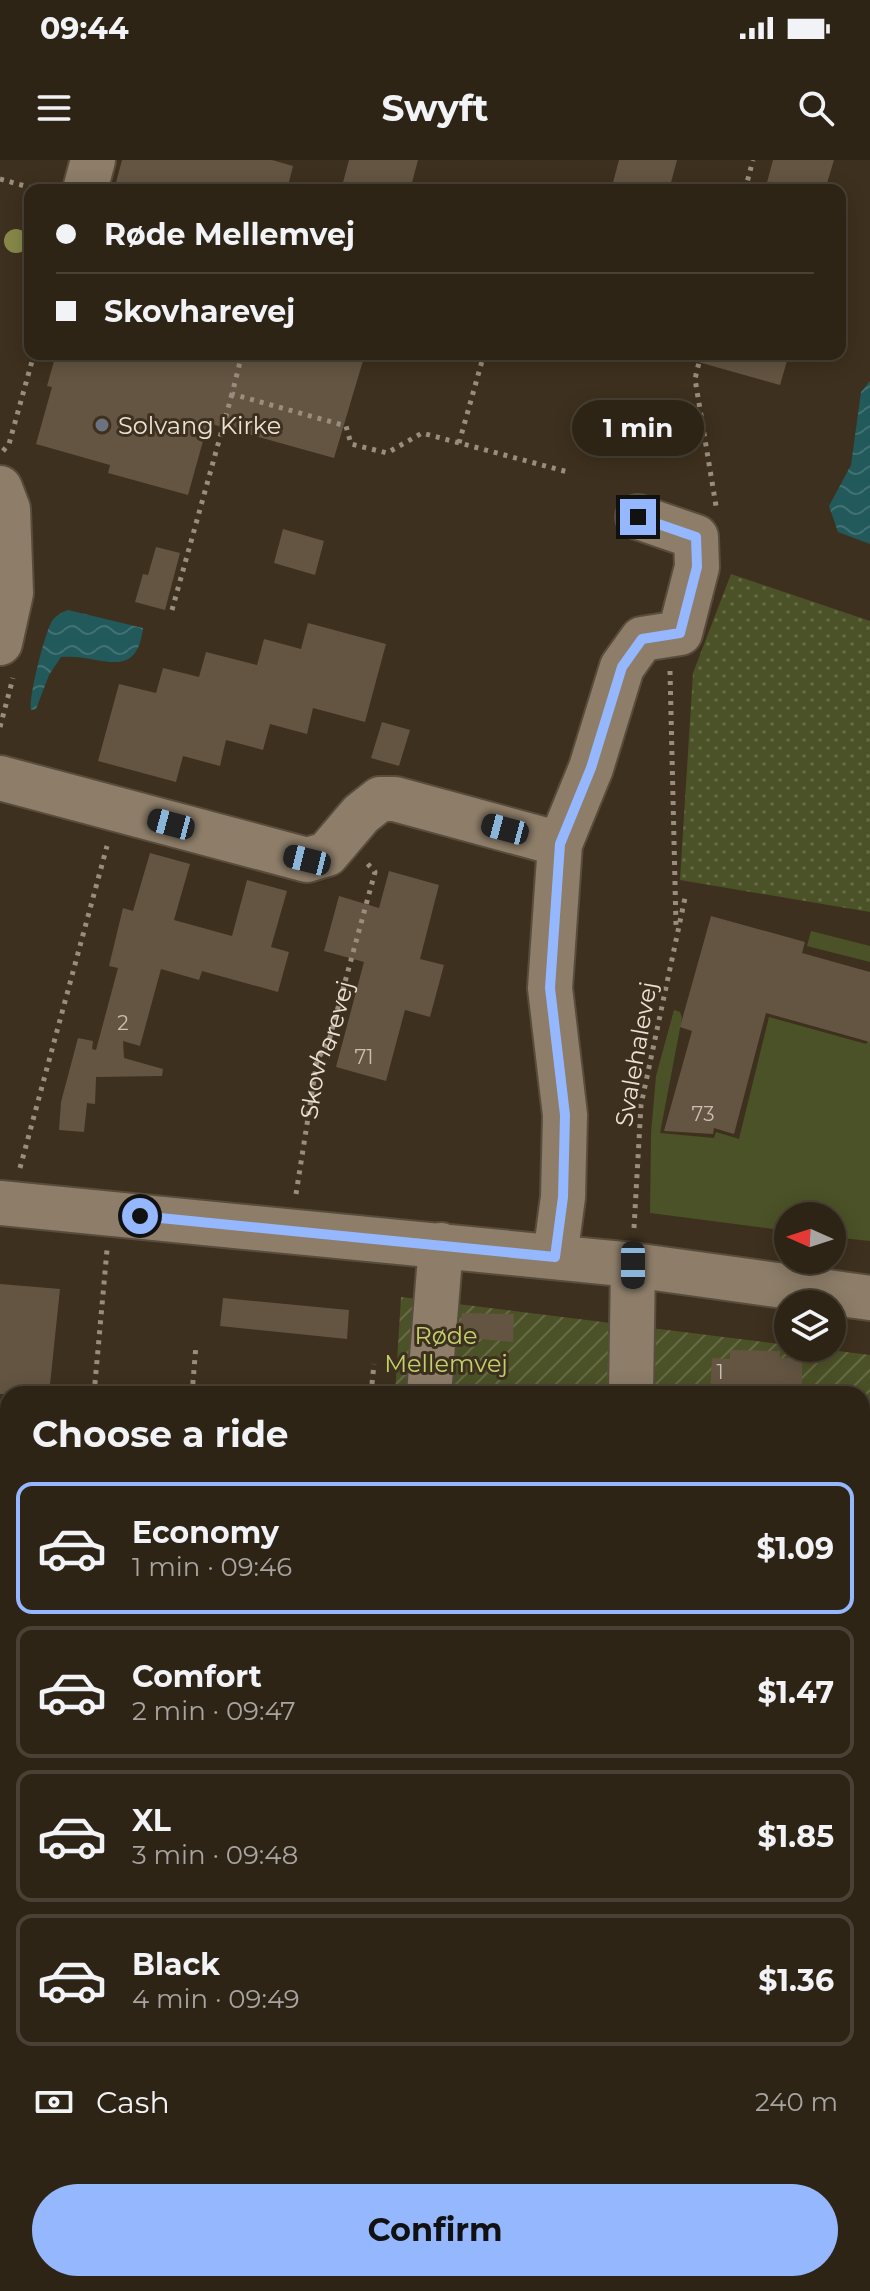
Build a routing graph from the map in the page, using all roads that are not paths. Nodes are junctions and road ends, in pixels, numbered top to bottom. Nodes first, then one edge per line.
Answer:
1 (93, 160) edge
2 (87, 184) edge
3 (0, 488) edge
4 (638, 517) dead end
5 (0, 643) edge
6 (0, 778) edge
7 (560, 844) junction
8 (5, 1204) edge
9 (441, 1245) junction
10 (555, 1257) junction
11 (633, 1265) junction
12 (870, 1298) edge
13 (430, 1386) edge
14 (631, 1386) edge

1 - 2 street
3 - 5 street
4 - 7 street
6 - 7 street
7 - 10 street
8 - 9 street
9 - 10 street
9 - 13 street
10 - 11 street
11 - 12 street
11 - 14 street

